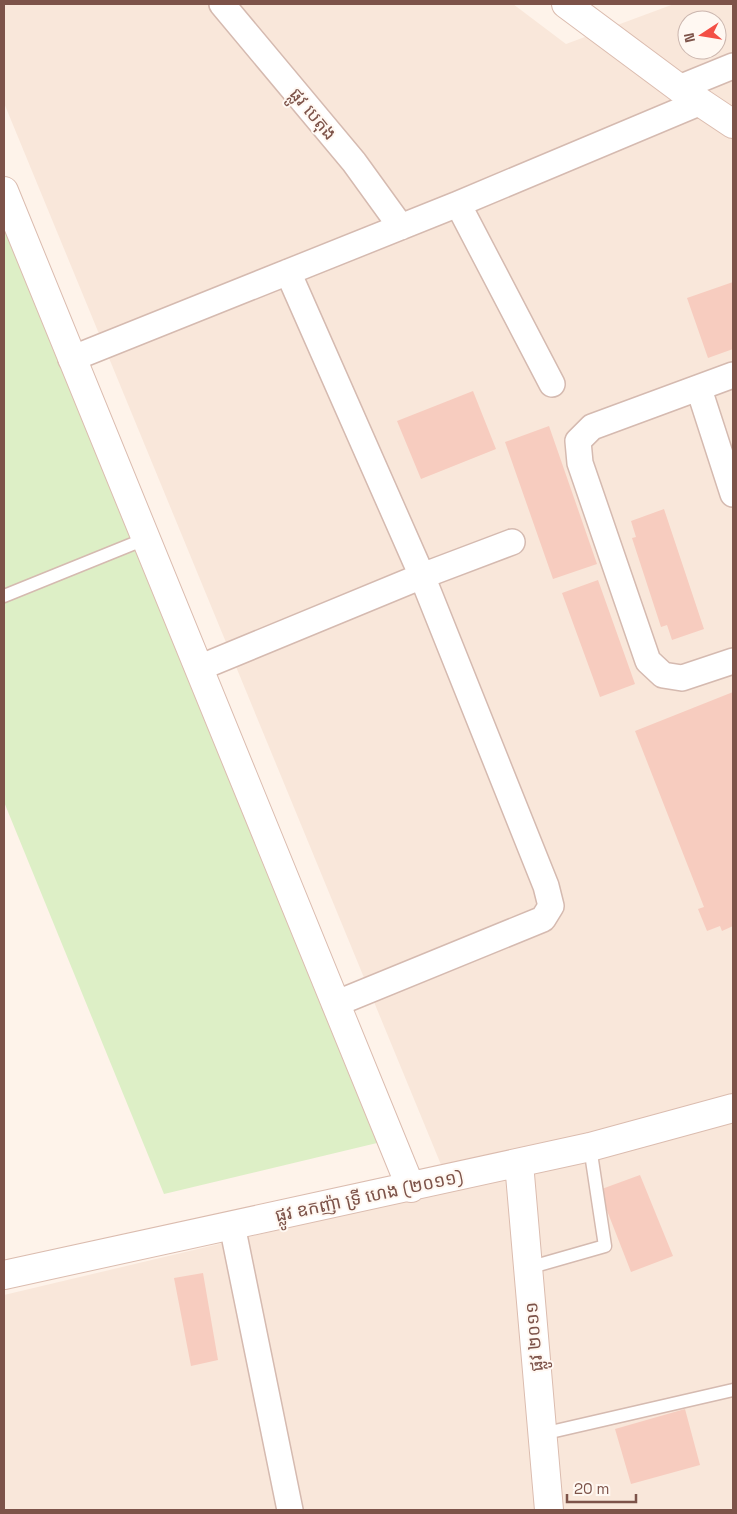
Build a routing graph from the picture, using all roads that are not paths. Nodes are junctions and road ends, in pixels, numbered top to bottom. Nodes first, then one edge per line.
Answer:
1 (222, 4) edge
2 (570, 5) edge
3 (733, 66) edge
4 (690, 95) junction
5 (733, 124) edge
6 (4, 191) edge
7 (458, 204) junction
8 (401, 227) junction
9 (288, 272) junction
10 (70, 359) junction
11 (733, 375) edge
12 (552, 384) dead end
13 (700, 389) junction
14 (733, 494) edge
15 (144, 539) junction
16 (512, 542) dead end
17 (422, 576) junction
18 (4, 596) edge
19 (733, 661) edge
20 (199, 668) junction
21 (335, 1004) junction
22 (733, 1108) edge
23 (590, 1147) junction
24 (519, 1163) junction
25 (411, 1188) junction
26 (232, 1225) junction
27 (528, 1268) junction
28 (4, 1275) edge
29 (733, 1390) edge
30 (542, 1434) junction
31 (290, 1510) edge
32 (548, 1510) edge

1 - 8 street, ផ្លូវ បេតុង
2 - 4 main road
3 - 4 street
4 - 5 main road
4 - 7 street
6 - 10 main road
7 - 8 street
7 - 12 street
8 - 9 street
9 - 10 street
9 - 17 street
10 - 15 main road
11 - 13 street
13 - 14 street
13 - 19 street
15 - 18 lane
15 - 20 main road
16 - 17 street
17 - 20 street
17 - 21 street
20 - 21 main road
21 - 25 main road
22 - 23 main road, ផ្លូវ ឧកញ៉ា ទ្រី ហេង (២០១១)
23 - 24 main road, ផ្លូវ ឧកញ៉ា ទ្រី ហេង (២០១១)
23 - 27 lane
24 - 25 main road, ផ្លូវ ឧកញ៉ា ទ្រី ហេង (២០១១)
24 - 27 main road, ផ្លូវ ២០១១
25 - 26 main road, ផ្លូវ ឧកញ៉ា ទ្រី ហេង (២០១១)
26 - 28 main road, ផ្លូវ ឧកញ៉ា ទ្រី ហេង (២០១១)
26 - 31 street
27 - 30 main road, ផ្លូវ ២០១១
29 - 30 lane
30 - 32 main road, ផ្លូវ ២០១១

